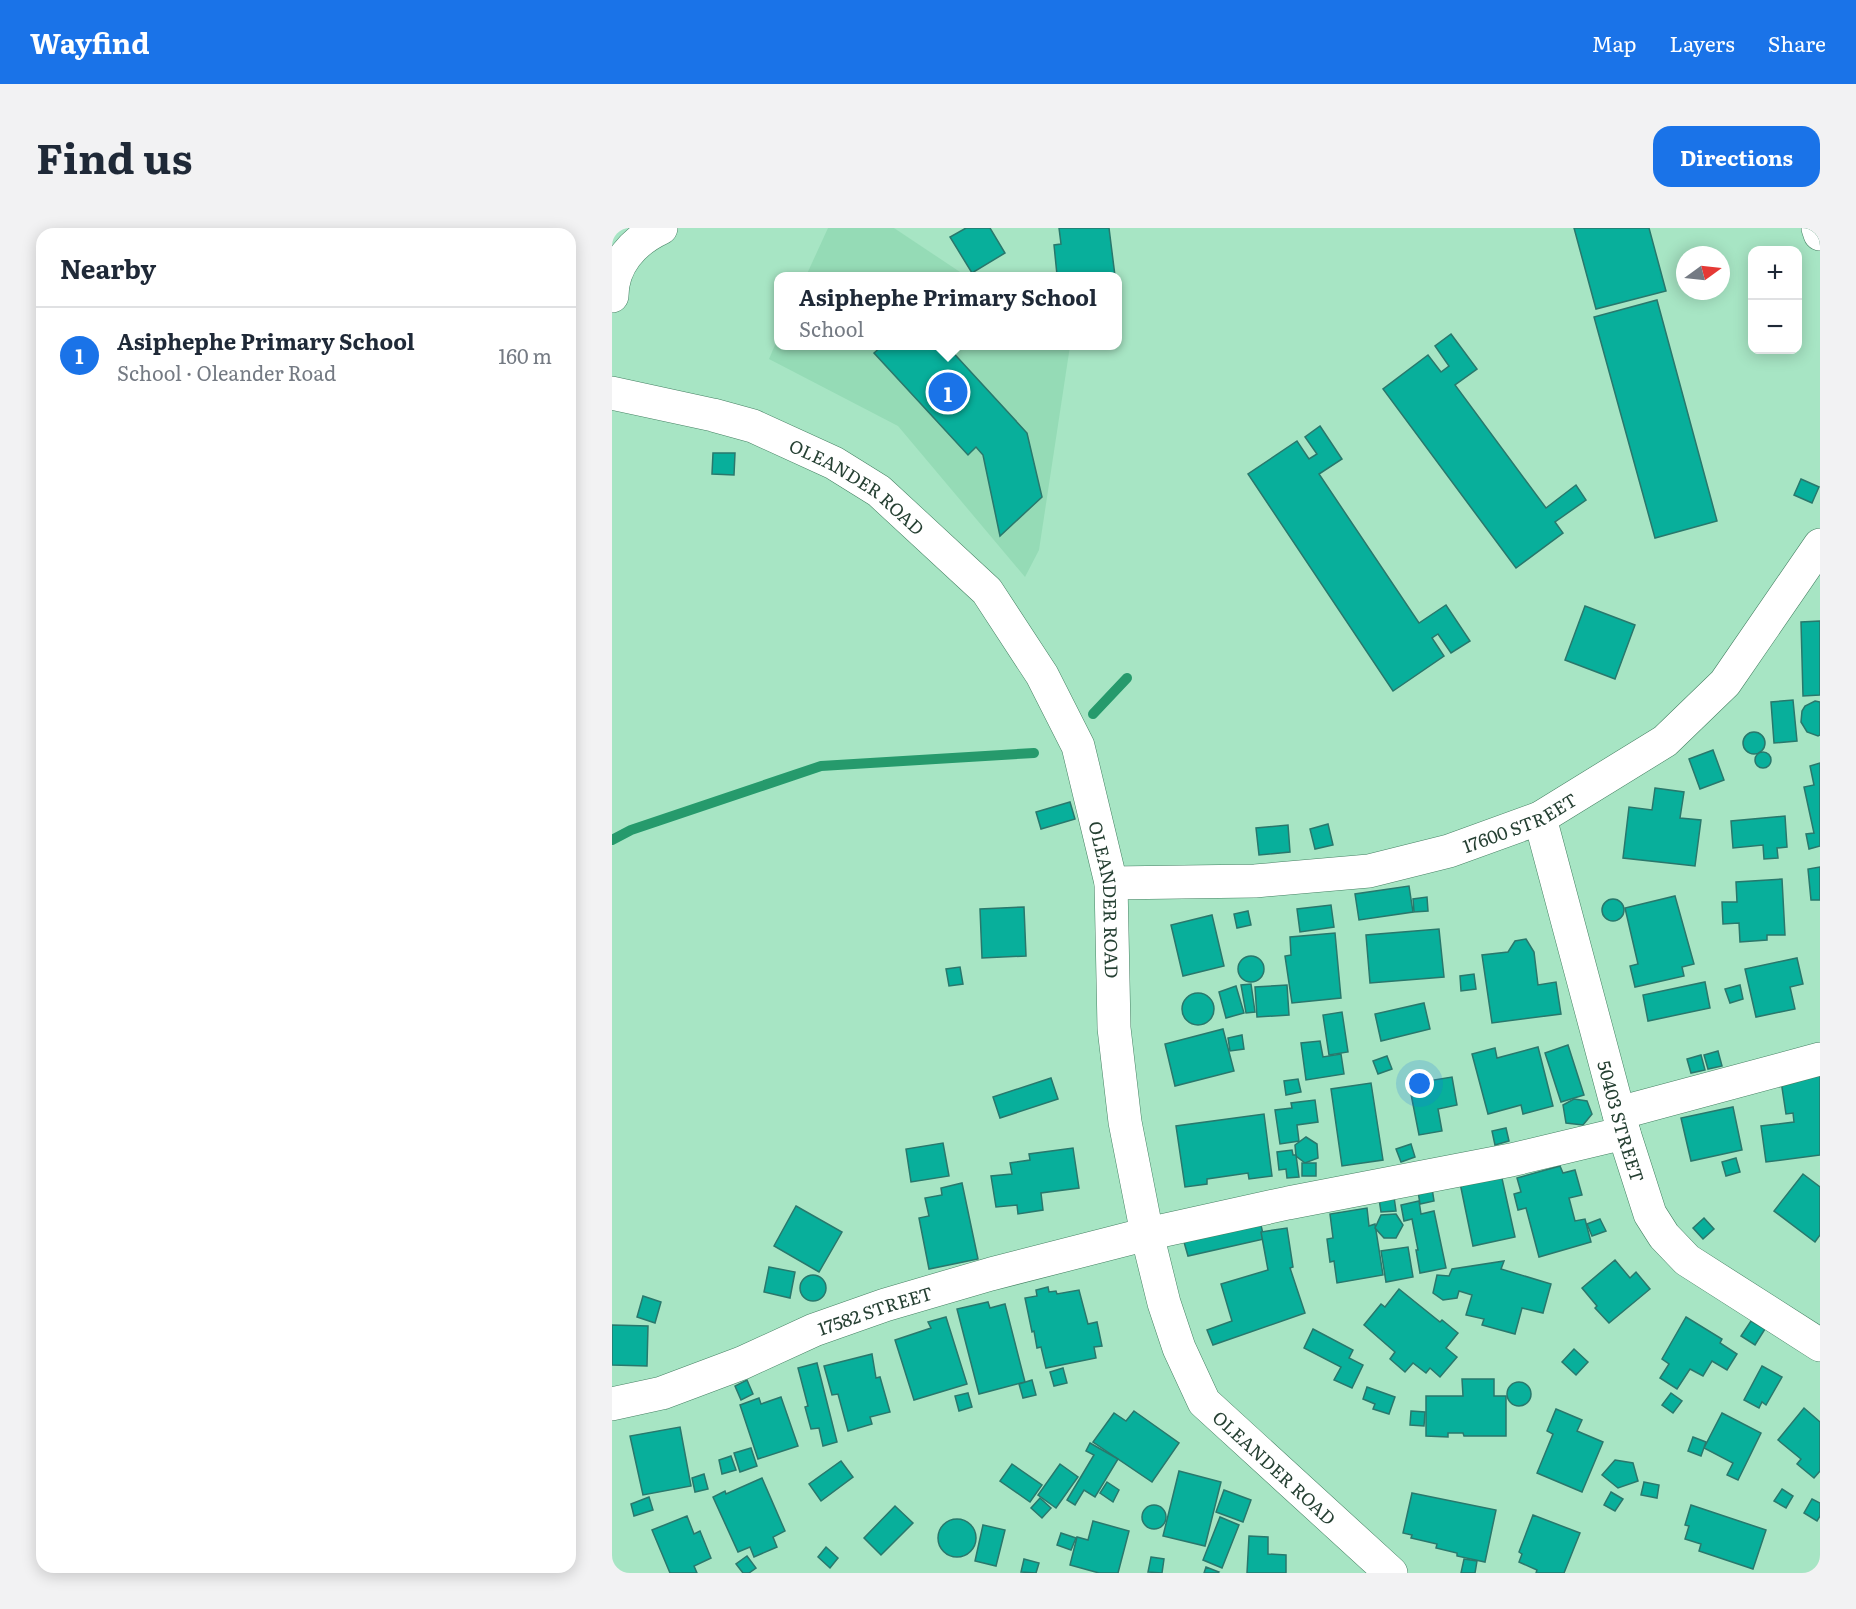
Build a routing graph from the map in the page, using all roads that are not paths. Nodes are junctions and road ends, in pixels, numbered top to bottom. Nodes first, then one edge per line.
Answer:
1 (661, 228) edge
2 (1818, 228) edge
3 (1820, 234) edge
4 (612, 296) edge
5 (612, 393) edge
6 (1820, 545) edge
7 (1540, 818) junction
8 (1111, 883) junction
9 (1820, 1059) edge
10 (1621, 1123) junction
11 (1147, 1234) junction
12 (1820, 1345) edge
13 (612, 1404) edge
14 (1391, 1573) edge

1 - 4 street
2 - 3 street
5 - 8 street, OLEANDER ROAD
6 - 7 street, 17600 STREET
7 - 8 street, 17600 STREET
7 - 10 street, 50403 STREET
8 - 11 street, OLEANDER ROAD
9 - 10 street, 17582 STREET
10 - 11 street, 17582 STREET
10 - 12 street, 50403 STREET
11 - 13 street, 17582 STREET
11 - 14 street, OLEANDER ROAD

